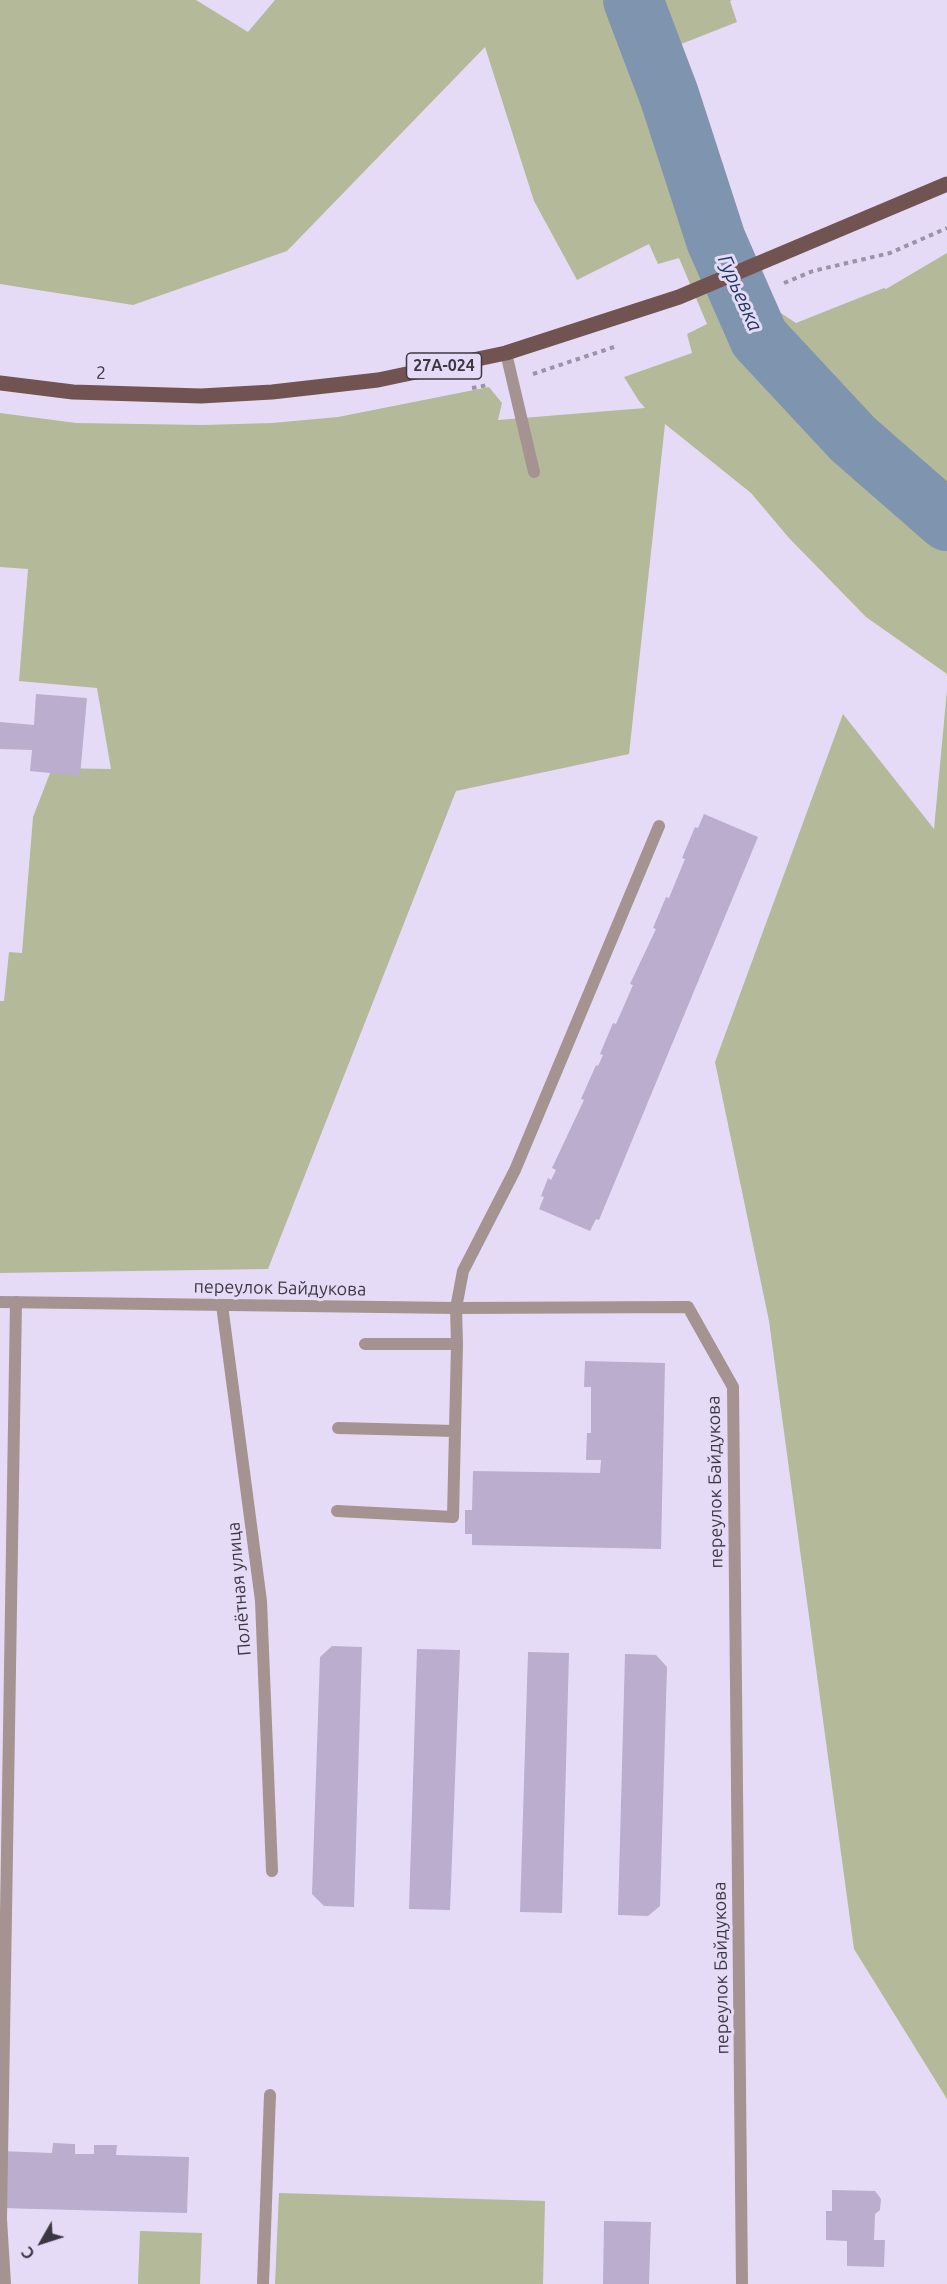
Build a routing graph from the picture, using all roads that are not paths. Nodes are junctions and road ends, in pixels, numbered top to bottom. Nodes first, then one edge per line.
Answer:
1 (947, 184) edge
2 (506, 353) junction
3 (0, 383) edge
4 (534, 472) dead end
5 (659, 826) dead end
6 (0, 1302) edge
7 (16, 1302) junction
8 (222, 1305) junction
9 (456, 1308) junction
10 (365, 1344) dead end
11 (457, 1344) junction
12 (339, 1428) dead end
13 (455, 1431) junction
14 (337, 1512) dead end
15 (272, 1872) dead end
16 (270, 2095) dead end
17 (5, 2284) edge
18 (263, 2284) edge
19 (742, 2284) edge

1 - 2 main road, 27А-024
2 - 3 main road, 2 / 27А-024
2 - 4 street
5 - 9 street
6 - 7 street, переулок Байдукова
7 - 8 street, переулок Байдукова
7 - 17 street
8 - 9 street, переулок Байдукова
8 - 15 street, Полётная улица
9 - 11 street
9 - 19 street, переулок Байдукова
10 - 11 street
11 - 13 street
12 - 13 street
13 - 14 street
16 - 18 street

